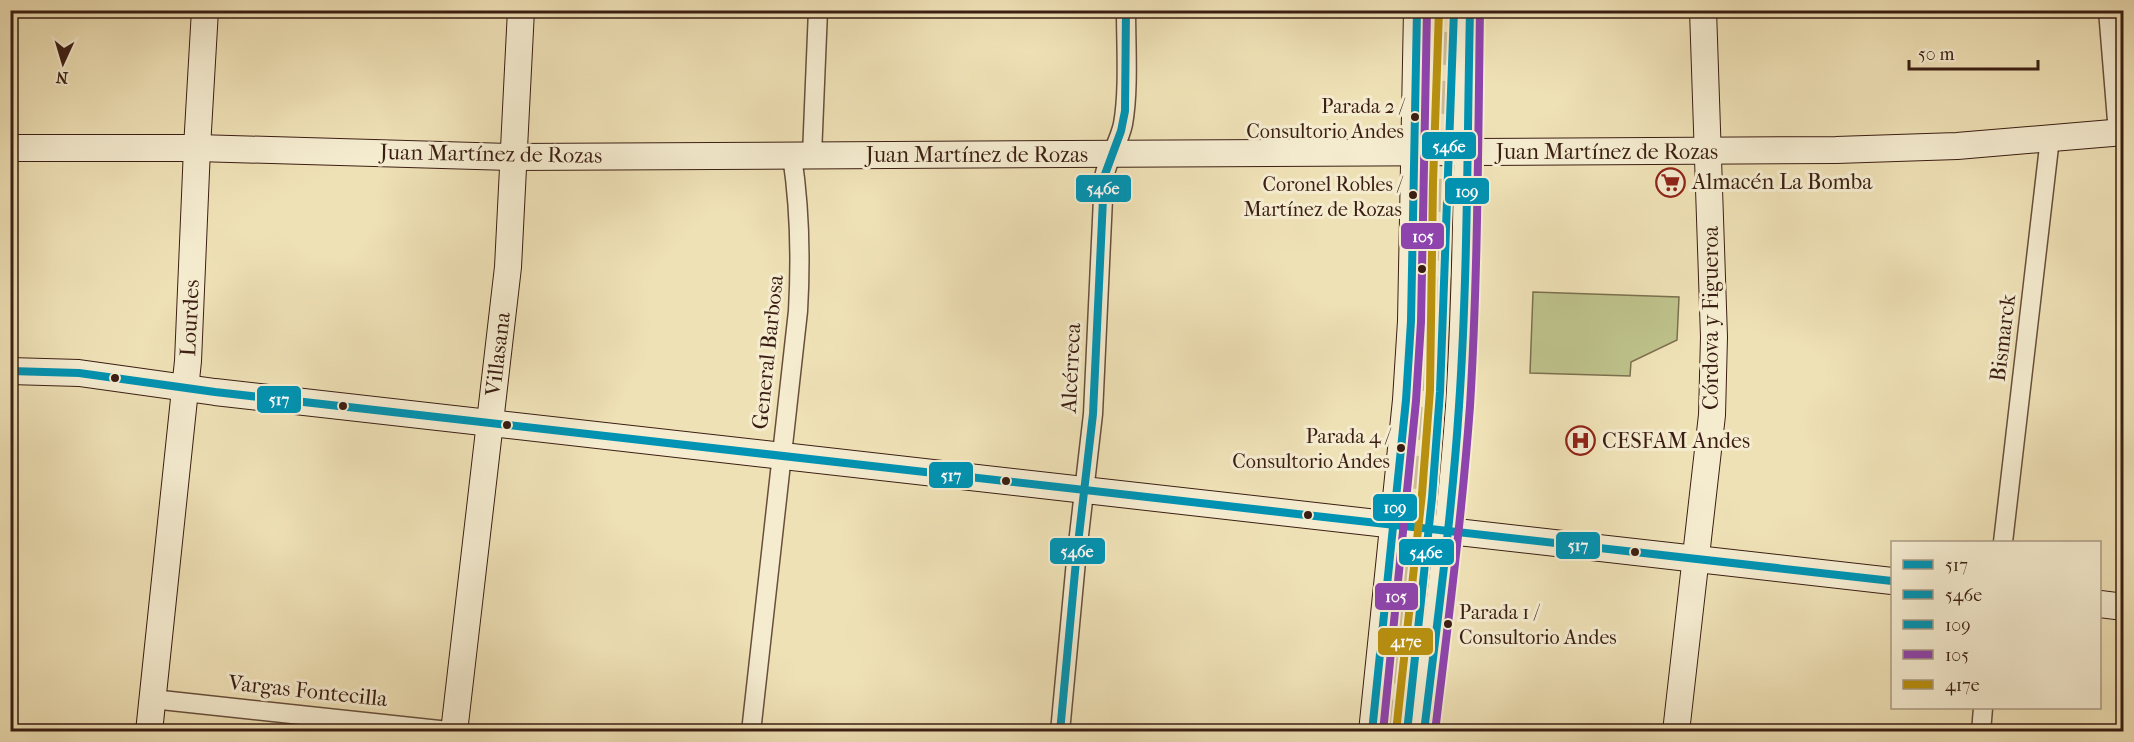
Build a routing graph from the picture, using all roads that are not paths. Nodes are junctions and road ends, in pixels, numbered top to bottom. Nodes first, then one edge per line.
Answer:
1 (205, 10) edge
2 (521, 10) edge
3 (818, 10) edge
4 (1126, 10) edge
5 (1417, 10) edge
6 (1470, 10) edge
7 (1703, 10) edge
8 (2108, 10) edge
9 (2121, 133) edge
10 (2050, 138) junction
11 (10, 148) edge
12 (197, 148) junction
13 (1414, 151) junction
14 (1708, 151) junction
15 (1467, 152) junction
16 (802, 155) junction
17 (1111, 155) junction
18 (514, 157) junction
19 (10, 371) edge
20 (186, 389) junction
21 (489, 423) junction
22 (782, 456) junction
23 (1084, 490) junction
24 (1395, 525) junction
25 (1448, 531) junction
26 (2003, 541) edge
27 (1695, 559) junction
28 (1891, 581) edge
29 (2101, 604) edge
30 (2124, 607) edge
31 (153, 699) junction
32 (1983, 709) edge
33 (455, 731) edge
34 (149, 732) edge
35 (751, 732) edge
36 (1060, 732) edge
37 (1372, 732) edge
38 (1424, 732) edge
39 (1676, 732) edge
40 (1981, 732) edge

1 - 12 street, Lourdes
2 - 18 street, Villasana
3 - 16 street, General Barbosa
4 - 17 street, Alcérreca
5 - 13 street
6 - 15 street
7 - 14 street, Córdova y Figueroa
8 - 9 street
9 - 10 street, Juan Martínez de Rozas
10 - 14 street, Juan Martínez de Rozas
10 - 26 street, Bismarck
11 - 12 street, Juan Martínez de Rozas
12 - 18 street, Juan Martínez de Rozas
12 - 20 street, Lourdes
13 - 15 street, Juan Martínez de Rozas
13 - 17 street, Juan Martínez de Rozas
13 - 24 street
14 - 15 street, Juan Martínez de Rozas
14 - 27 street, Córdova y Figueroa
15 - 25 street
16 - 17 street, Juan Martínez de Rozas
16 - 18 street, Juan Martínez de Rozas
16 - 22 street, General Barbosa
17 - 23 street, Alcérreca
18 - 21 street, Villasana
19 - 20 street
20 - 21 street
20 - 31 street, Lourdes
21 - 22 street
21 - 33 street, Villasana
22 - 23 street
22 - 35 street, General Barbosa
23 - 24 street
23 - 36 street, Alcérreca
24 - 25 street
24 - 37 street
25 - 27 street
25 - 38 street
27 - 28 street
27 - 39 street, Córdova y Figueroa
29 - 30 street
31 - 33 street, Vargas Fontecilla
31 - 34 street, Lourdes
32 - 40 street

